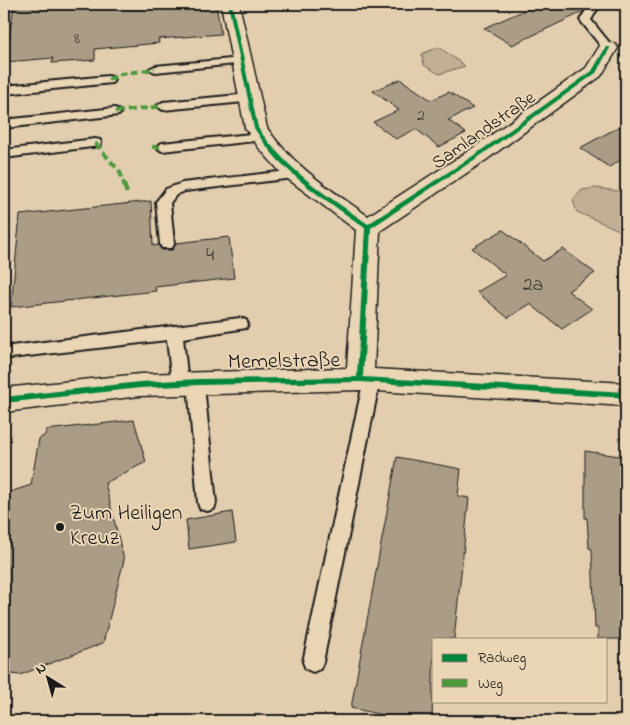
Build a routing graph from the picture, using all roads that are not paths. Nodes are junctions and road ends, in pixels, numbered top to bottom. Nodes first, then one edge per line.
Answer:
1 (230, 4) edge
2 (595, 4) edge
3 (608, 48) joint
4 (242, 61) junction
5 (155, 69) dead end
6 (108, 80) dead end
7 (4, 90) edge
8 (250, 98) junction
9 (163, 106) dead end
10 (116, 112) dead end
11 (4, 124) edge
12 (261, 137) junction
13 (94, 143) dead end
14 (162, 147) dead end
15 (4, 154) edge
16 (296, 174) junction
17 (368, 227) junction
18 (167, 244) dead end
19 (240, 324) dead end
20 (174, 333) junction
21 (11, 352) dead end
22 (366, 379) junction
23 (189, 382) junction
24 (626, 395) edge
25 (4, 400) edge
26 (207, 503) dead end
27 (313, 662) dead end

1 - 4 street
2 - 3 lane
3 - 17 street, Samlandstraße
4 - 5 lane
4 - 8 street
6 - 7 lane
8 - 9 lane
8 - 12 street
10 - 11 lane
12 - 14 lane
12 - 16 street
13 - 15 lane
16 - 17 street
16 - 18 lane
17 - 22 street
19 - 20 lane
20 - 21 lane
20 - 23 lane
22 - 23 street, Memelstraße
22 - 24 street, Memelstraße
22 - 27 lane
23 - 25 street, Memelstraße
23 - 26 lane

